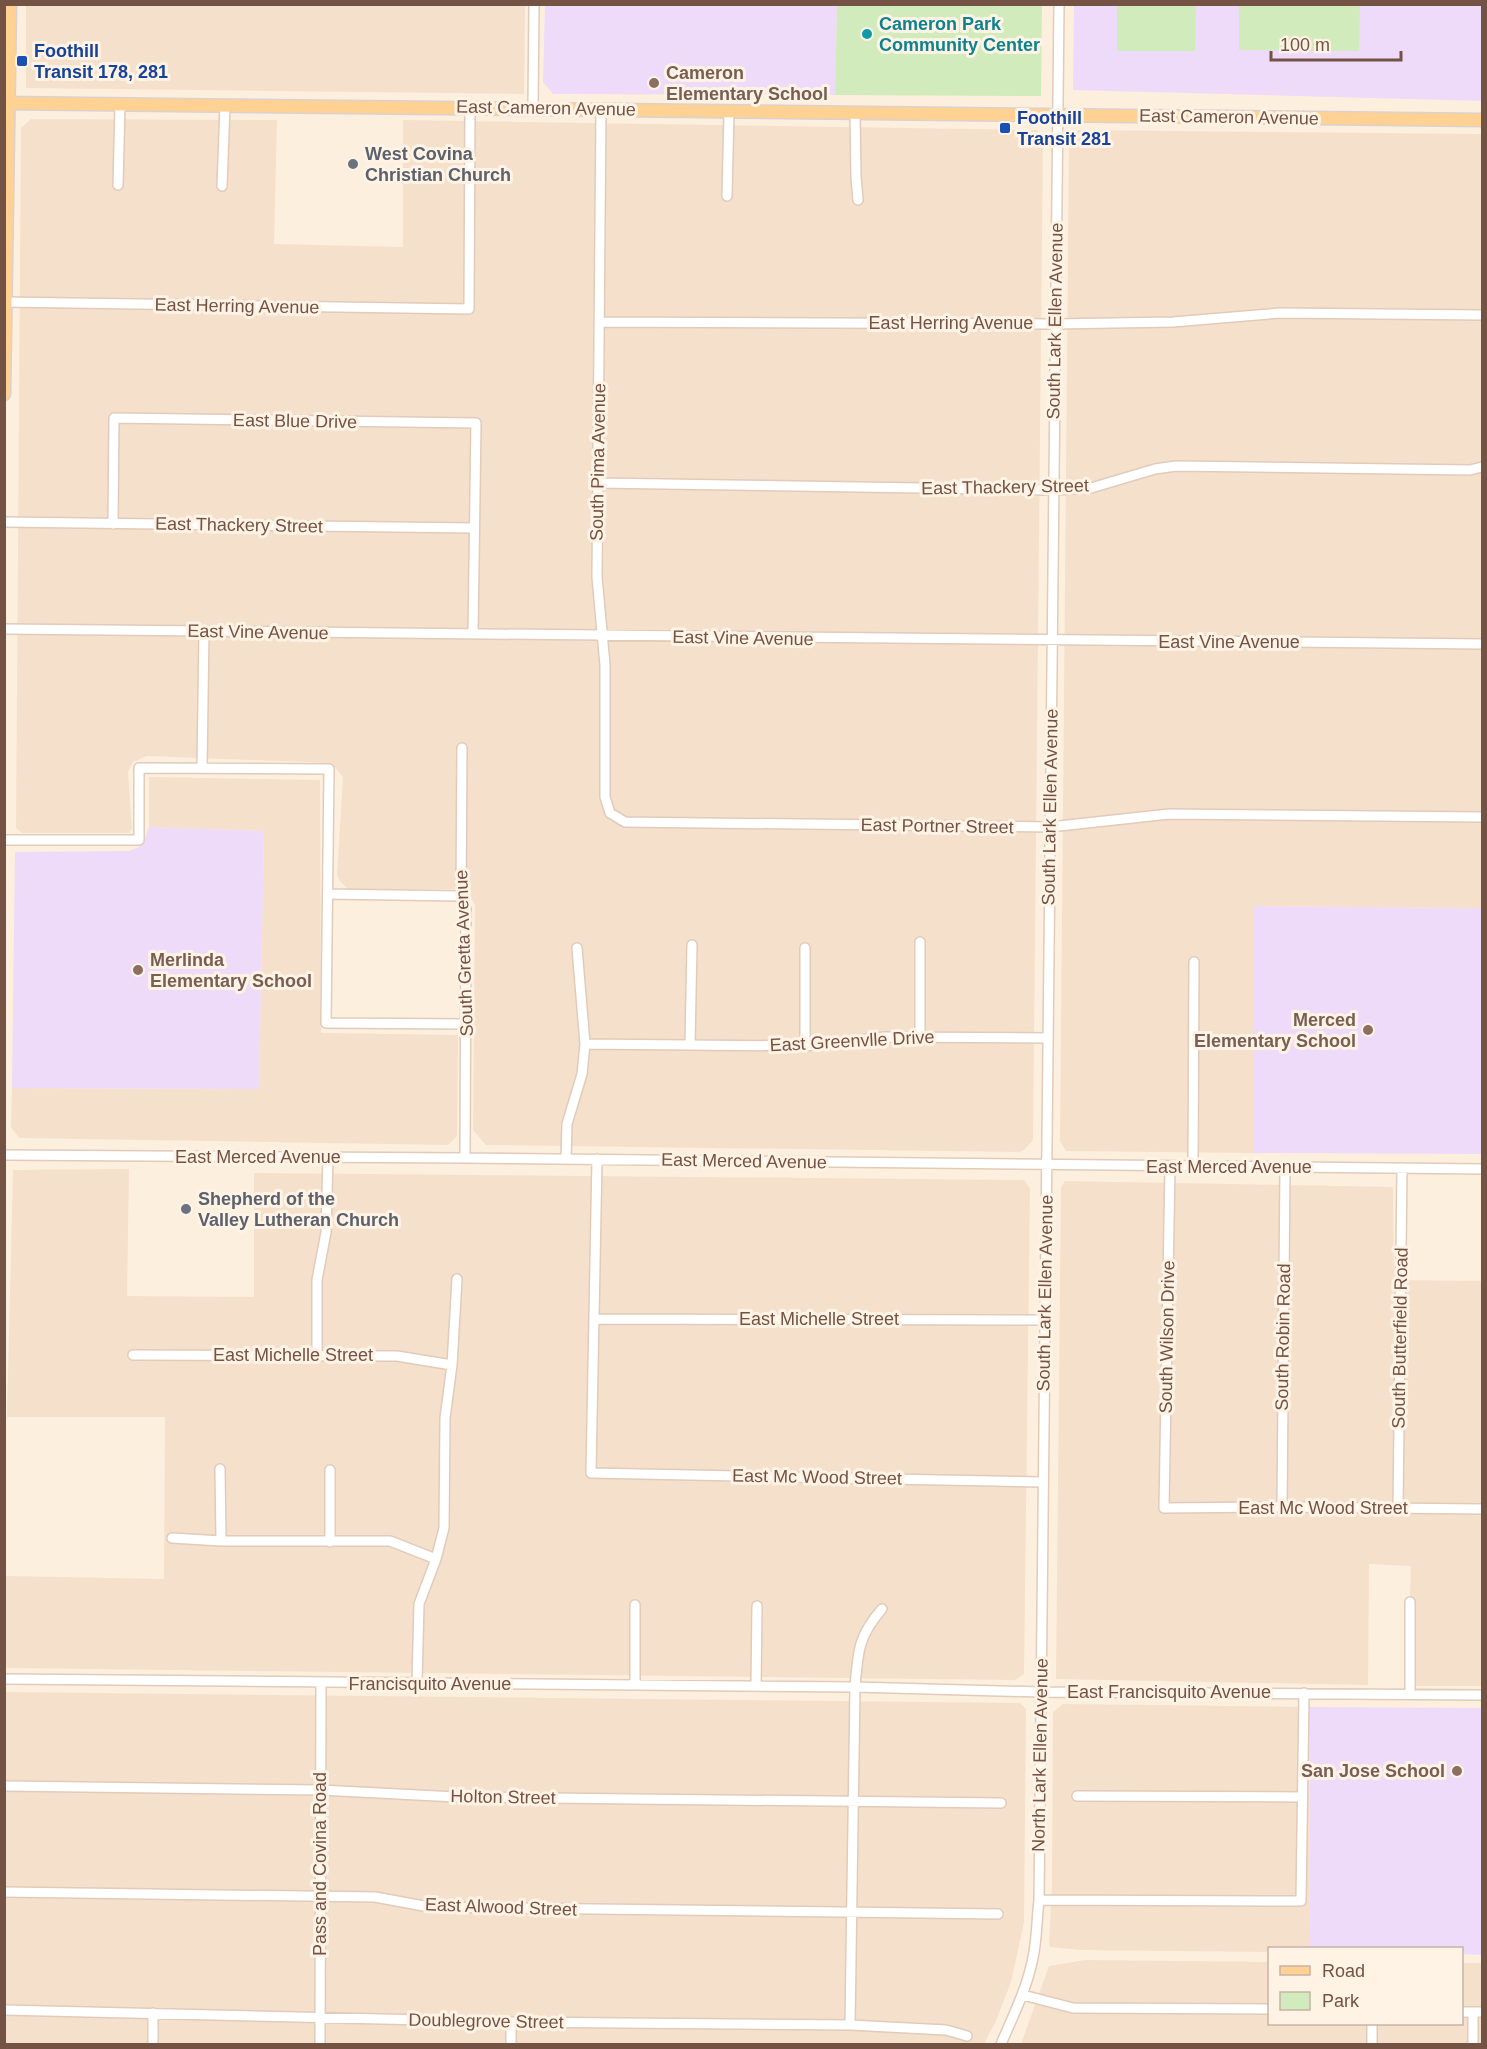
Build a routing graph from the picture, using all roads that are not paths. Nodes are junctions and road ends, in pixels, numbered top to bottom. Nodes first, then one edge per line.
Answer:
1 (10, 4) edge
2 (534, 4) edge
3 (1059, 4) edge
4 (6, 103) edge
5 (120, 105) junction
6 (225, 106) junction
7 (470, 107) junction
8 (533, 108) junction
9 (601, 109) junction
10 (729, 111) junction
11 (855, 112) junction
12 (1058, 116) junction
13 (1482, 120) edge
14 (118, 185) dead end
15 (222, 186) dead end
16 (727, 196) dead end
17 (858, 200) dead end
18 (5, 302) edge
19 (1482, 315) edge
20 (599, 322) junction
21 (1055, 324) junction
22 (4, 394) edge
23 (1482, 467) edge
24 (597, 483) junction
25 (1053, 490) junction
26 (4, 522) edge
27 (113, 524) junction
28 (474, 528) junction
29 (4, 628) edge
30 (204, 631) junction
31 (473, 634) junction
32 (602, 636) junction
33 (1052, 641) junction
34 (1482, 644) edge
35 (462, 748) dead end
36 (202, 768) junction
37 (610, 813) joint
38 (1482, 817) edge
39 (1050, 827) junction
40 (4, 840) edge
41 (328, 894) junction
42 (461, 896) junction
43 (920, 942) dead end
44 (692, 945) dead end
45 (577, 948) dead end
46 (805, 948) dead end
47 (1194, 962) dead end
48 (466, 1024) junction
49 (920, 1037) junction
50 (1047, 1038) junction
51 (585, 1044) junction
52 (690, 1044) junction
53 (805, 1046) junction
54 (4, 1155) edge
55 (328, 1157) junction
56 (465, 1158) junction
57 (566, 1159) junction
58 (597, 1159) junction
59 (1047, 1166) junction
60 (1170, 1166) junction
61 (1193, 1167) junction
62 (1285, 1167) junction
63 (1402, 1168) junction
64 (1482, 1169) edge
65 (457, 1279) dead end
66 (594, 1318) junction
67 (1045, 1320) junction
68 (133, 1355) dead end
69 (317, 1355) junction
70 (452, 1365) junction
71 (220, 1469) dead end
72 (330, 1470) dead end
73 (1042, 1482) junction
74 (1282, 1507) junction
75 (1164, 1508) joint
76 (1398, 1508) junction
77 (1482, 1509) edge
78 (172, 1538) dead end
79 (221, 1541) junction
80 (330, 1542) junction
81 (436, 1559) junction
82 (1410, 1602) dead end
83 (635, 1605) dead end
84 (757, 1606) dead end
85 (882, 1609) dead end
86 (1042, 1609) joint
87 (4, 1678) edge
88 (321, 1683) junction
89 (417, 1683) junction
90 (635, 1685) junction
91 (756, 1686) junction
92 (855, 1687) junction
93 (1041, 1692) junction
94 (1304, 1693) junction
95 (1410, 1694) junction
96 (1482, 1695) edge
97 (4, 1786) edge
98 (320, 1790) junction
99 (1077, 1797) dead end
100 (1302, 1797) junction
101 (853, 1801) junction
102 (1001, 1803) dead end
103 (4, 1892) edge
104 (320, 1896) junction
105 (1039, 1900) junction
106 (851, 1913) junction
107 (998, 1914) dead end
108 (1023, 1995) junction
109 (1268, 2009) edge
110 (4, 2010) edge
111 (1478, 2012) edge
112 (153, 2013) junction
113 (320, 2018) junction
114 (511, 2022) junction
115 (850, 2025) junction
116 (1372, 2025) edge
117 (967, 2036) dead end
118 (153, 2044) edge
119 (320, 2044) edge
120 (511, 2044) edge
121 (1001, 2044) edge
122 (1372, 2044) edge
123 (1473, 2044) edge

1 - 4 main road
2 - 8 street
3 - 12 street, South Lark Ellen Avenue
4 - 5 main road, East Cameron Avenue
4 - 18 main road
5 - 6 main road, East Cameron Avenue
5 - 14 street
6 - 7 main road, East Cameron Avenue
6 - 15 street
7 - 8 main road, East Cameron Avenue
7 - 18 street, East Herring Avenue
8 - 9 main road, East Cameron Avenue
9 - 10 main road, East Cameron Avenue
9 - 20 street, South Pima Avenue
10 - 11 main road, East Cameron Avenue
10 - 16 street
11 - 12 main road, East Cameron Avenue
11 - 17 street
12 - 13 main road, East Cameron Avenue
12 - 21 street, South Lark Ellen Avenue
18 - 22 main road
19 - 21 street, East Herring Avenue
20 - 21 street, East Herring Avenue
20 - 24 street, South Pima Avenue
21 - 25 street, South Lark Ellen Avenue
23 - 25 street, East Thackery Street
24 - 25 street, East Thackery Street
24 - 32 street, South Pima Avenue
25 - 33 street, South Lark Ellen Avenue
26 - 27 street, East Thackery Street
27 - 28 street, East Thackery Street
27 - 28 street, East Blue Drive
28 - 31 street
29 - 30 street, East Vine Avenue
30 - 31 street, East Vine Avenue
30 - 36 street
31 - 32 street, East Vine Avenue
32 - 33 street, East Vine Avenue
32 - 37 street, South Pima Avenue
33 - 34 street, East Vine Avenue
33 - 39 street, South Lark Ellen Avenue
35 - 42 street, South Gretta Avenue
36 - 40 street
36 - 41 street
37 - 39 street, East Portner Street
38 - 39 street, East Portner Street
39 - 50 street, South Lark Ellen Avenue
41 - 42 street
41 - 48 street
42 - 48 street, South Gretta Avenue
43 - 49 street
44 - 52 street
45 - 51 street
46 - 53 street
47 - 61 street
48 - 56 street, South Gretta Avenue
49 - 50 street, East Greenvlle Drive
49 - 53 street, East Greenvlle Drive
50 - 59 street, South Lark Ellen Avenue
51 - 52 street, East Greenvlle Drive
51 - 57 street
52 - 53 street, East Greenvlle Drive
54 - 55 street, East Merced Avenue
55 - 56 street, East Merced Avenue
55 - 69 street
56 - 57 street, East Merced Avenue
57 - 58 street, East Merced Avenue
58 - 59 street, East Merced Avenue
58 - 66 street
59 - 60 street, East Merced Avenue
59 - 67 street, South Lark Ellen Avenue
60 - 61 street, East Merced Avenue
60 - 75 street, South Wilson Drive
61 - 62 street, East Merced Avenue
62 - 63 street, East Merced Avenue
62 - 74 street, South Robin Road
63 - 64 street, East Merced Avenue
63 - 76 street, South Butterfield Road
65 - 70 street
66 - 67 street, East Michelle Street
66 - 73 street, East Mc Wood Street
67 - 73 street, South Lark Ellen Avenue
68 - 69 street, East Michelle Street
69 - 70 street, East Michelle Street
70 - 81 street
71 - 79 street
72 - 80 street
73 - 86 street, South Lark Ellen Avenue
74 - 75 street, East Mc Wood Street
74 - 76 street, East Mc Wood Street
76 - 77 street, East Mc Wood Street
78 - 79 street
79 - 80 street
80 - 81 street
81 - 89 street
82 - 95 street
83 - 90 street
84 - 91 street
85 - 92 street
86 - 93 street, North Lark Ellen Avenue
87 - 88 street, Francisquito Avenue
88 - 89 street, Francisquito Avenue
88 - 98 street, Pass and Covina Road
89 - 90 street, Francisquito Avenue
90 - 91 street, Francisquito Avenue
91 - 92 street, Francisquito Avenue
92 - 93 street, East Francisquito Avenue
92 - 101 street
93 - 94 street, East Francisquito Avenue
93 - 105 street, North Lark Ellen Avenue
94 - 95 street, East Francisquito Avenue
94 - 100 street
95 - 96 street, East Francisquito Avenue
97 - 98 street, Holton Street
98 - 101 street, Holton Street
98 - 104 street, Pass and Covina Road
99 - 100 street
100 - 105 street
101 - 102 street, Holton Street
101 - 106 street
103 - 104 street, East Alwood Street
104 - 106 street, East Alwood Street
104 - 113 street, Pass and Covina Road
105 - 108 street
106 - 107 street, East Alwood Street
106 - 115 street
108 - 109 street
108 - 121 street
110 - 112 street, Doublegrove Street
111 - 123 street
112 - 113 street, Doublegrove Street
112 - 118 street
113 - 114 street, Doublegrove Street
113 - 119 street, Pass and Covina Road
114 - 115 street, Doublegrove Street
114 - 120 street
115 - 117 street, Doublegrove Street
116 - 122 street

